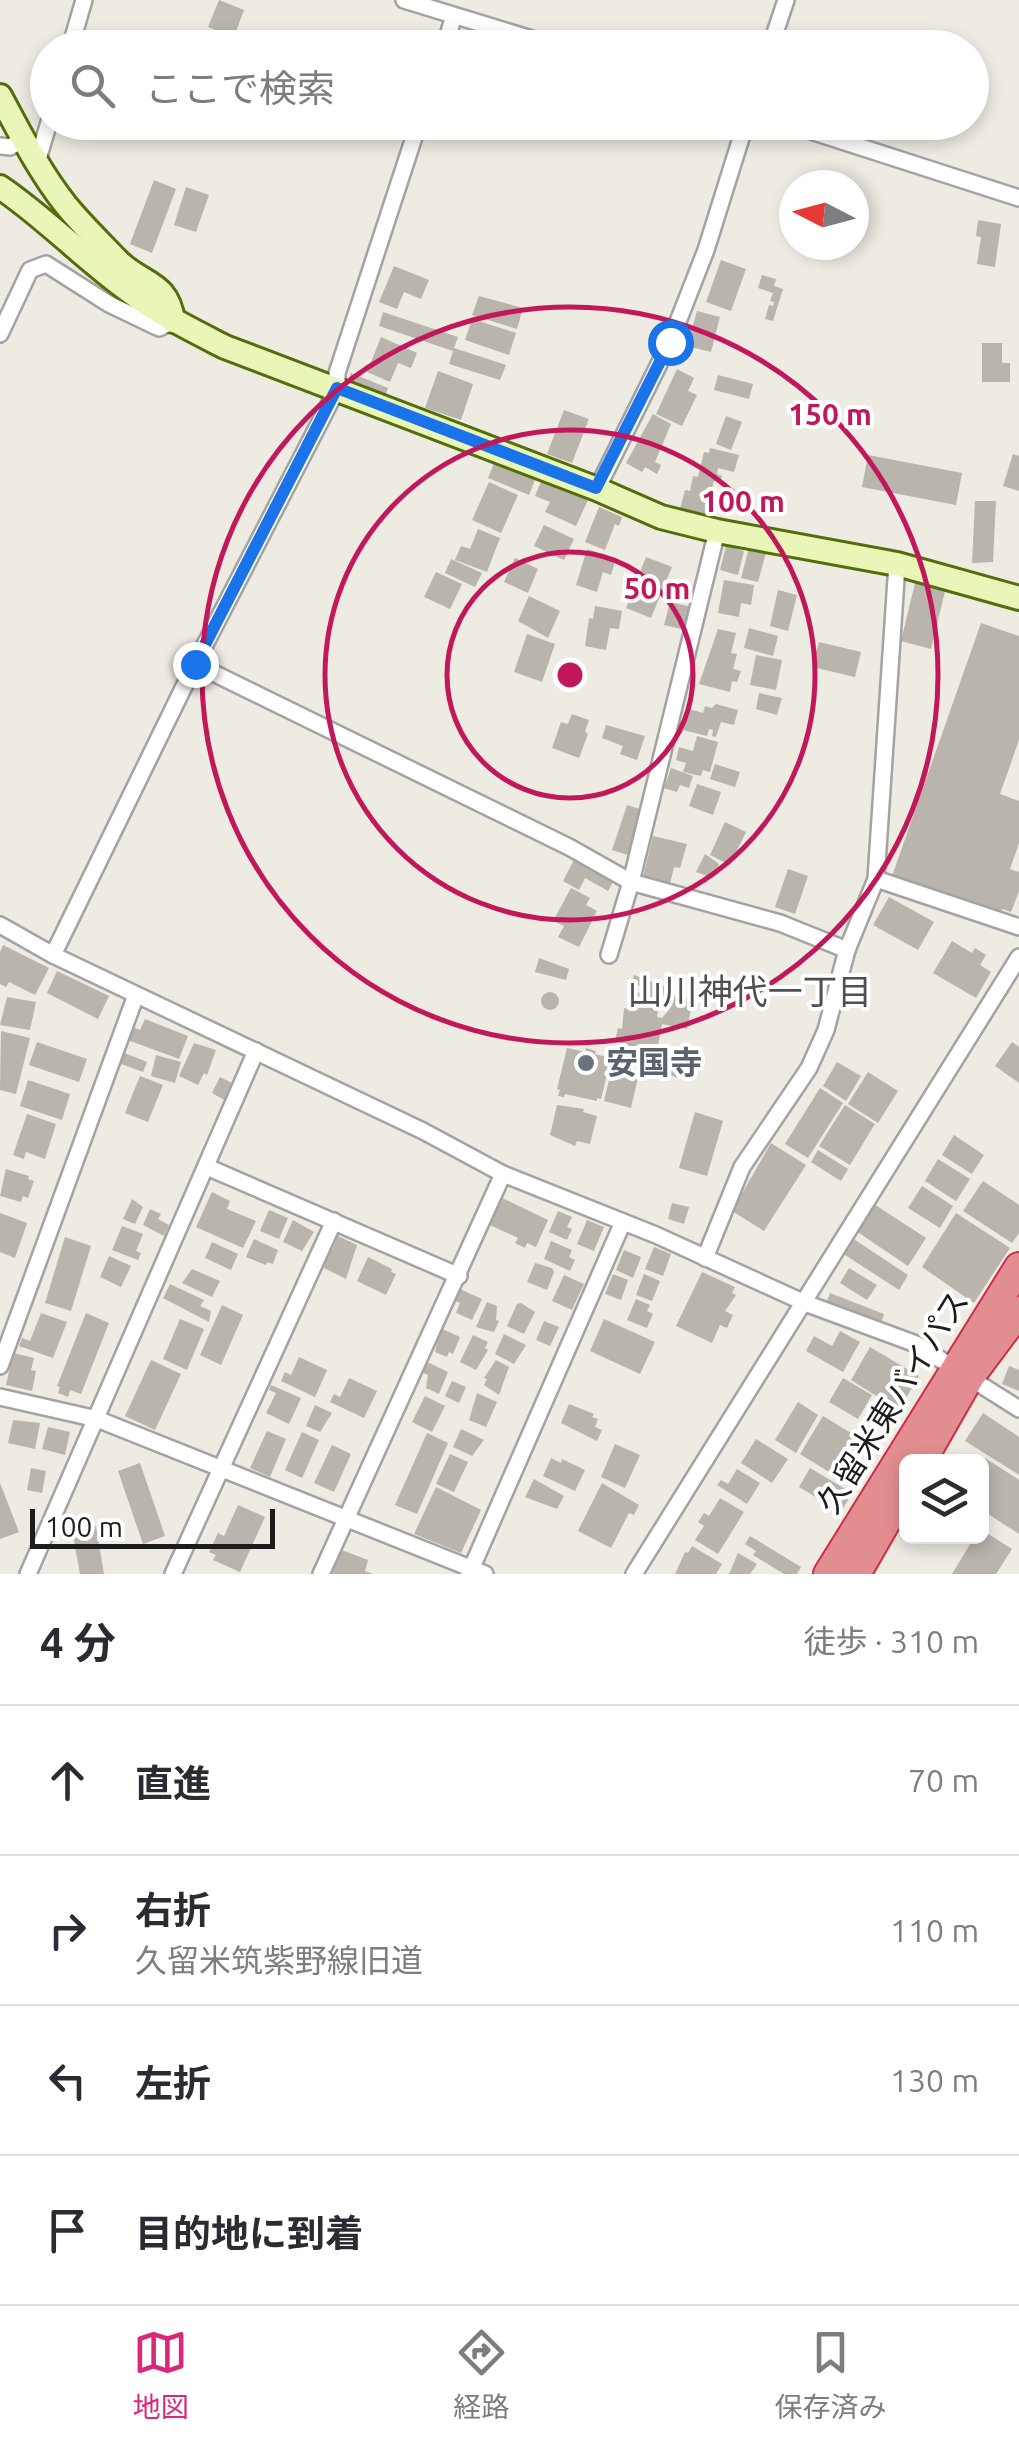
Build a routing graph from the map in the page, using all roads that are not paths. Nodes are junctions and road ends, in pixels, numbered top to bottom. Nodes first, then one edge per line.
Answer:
1 (84, 0) edge
2 (404, 0) edge
3 (786, 0) edge
4 (454, 16) junction
5 (75, 30) edge
6 (450, 30) edge
7 (501, 30) edge
8 (776, 30) edge
9 (0, 96) edge
10 (24, 139) junction
11 (44, 140) edge
12 (413, 140) edge
13 (740, 140) edge
14 (839, 140) edge
15 (0, 146) edge
16 (37, 163) junction
17 (0, 186) edge
18 (1019, 198) edge
19 (173, 321) junction
20 (0, 334) edge
21 (337, 388) junction
22 (596, 488) junction
23 (717, 531) junction
24 (897, 564) junction
25 (1019, 598) edge
26 (195, 664) junction
27 (876, 879) junction
28 (632, 882) junction
29 (0, 925) edge
30 (1019, 927) edge
31 (847, 950) junction
32 (609, 954) dead end
33 (54, 955) junction
34 (1019, 957) edge
35 (136, 995) junction
36 (256, 1051) junction
37 (207, 1167) junction
38 (504, 1174) junction
39 (334, 1221) junction
40 (623, 1222) junction
41 (705, 1258) junction
42 (1019, 1267) edge
43 (458, 1276) junction
44 (805, 1303) junction
45 (1019, 1311) edge
46 (0, 1366) edge
47 (961, 1372) junction
48 (0, 1396) edge
49 (1019, 1409) edge
50 (98, 1419) junction
51 (925, 1454) edge
52 (220, 1467) junction
53 (899, 1499) edge
54 (348, 1517) junction
55 (475, 1572) edge
56 (28, 1574) edge
57 (173, 1574) edge
58 (321, 1574) edge
59 (634, 1574) edge
60 (828, 1574) edge
61 (856, 1574) edge

1 - 5 street
2 - 4 street
3 - 8 street
4 - 6 street
4 - 7 street
9 - 10 street
10 - 15 street
10 - 16 street
11 - 16 street
12 - 21 street
13 - 22 street
14 - 18 street
16 - 19 street
17 - 19 street
19 - 20 street
19 - 21 street
21 - 22 street
21 - 26 street
22 - 23 street
23 - 24 street
23 - 28 street
24 - 25 street
24 - 27 street
26 - 28 street
26 - 33 street
27 - 30 street
27 - 31 street
28 - 31 street
28 - 32 street
29 - 33 street
31 - 41 street
33 - 35 street
34 - 44 street
35 - 36 street
35 - 46 street
36 - 37 street
36 - 38 street
37 - 39 street
37 - 50 street
38 - 40 street
38 - 43 street
39 - 43 street
39 - 52 street
40 - 41 street
40 - 55 street
41 - 44 street
42 - 47 highway, 久留米東バイパス
43 - 54 street
44 - 47 street
44 - 59 street
45 - 47 highway, 久留米東バイパス
47 - 49 street
47 - 51 highway, 久留米東バイパス
47 - 60 highway, 久留米東バイパス
48 - 50 street
50 - 52 street
50 - 56 street
52 - 54 street
52 - 57 street
53 - 61 highway, 久留米東バイパス
54 - 55 street
54 - 58 street

